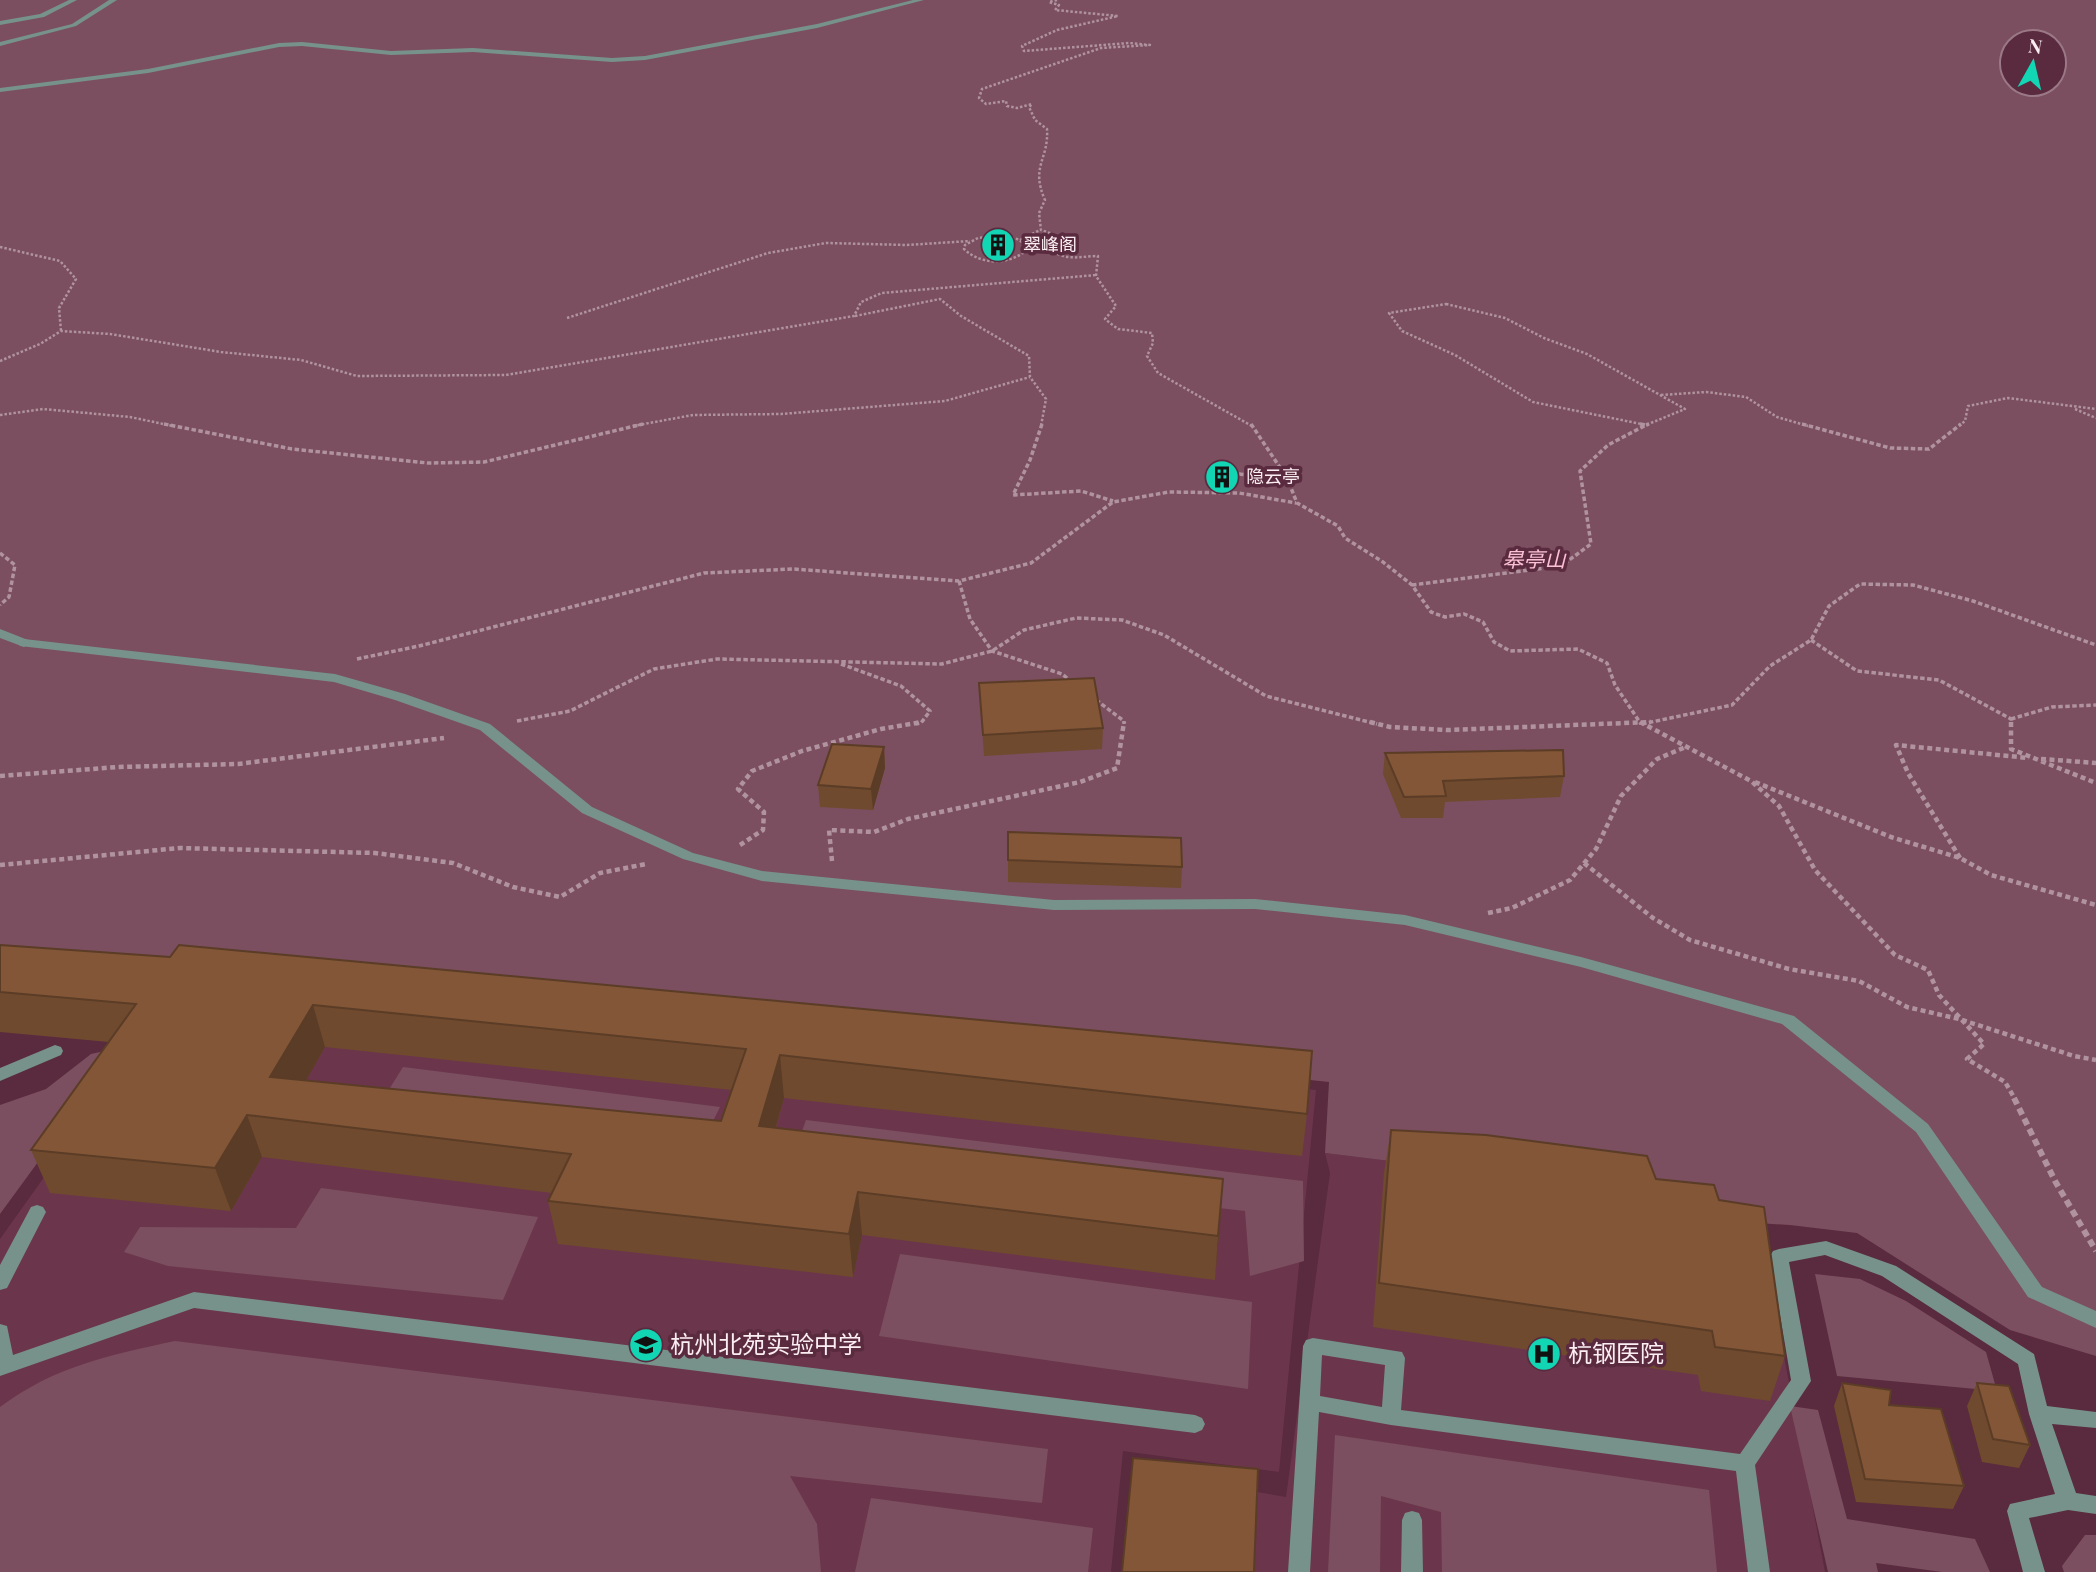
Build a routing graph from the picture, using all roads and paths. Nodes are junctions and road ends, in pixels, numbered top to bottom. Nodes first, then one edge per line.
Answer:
1 (74, 0) edge
2 (114, 0) edge
3 (922, 0) edge
4 (1057, 0) edge
5 (0, 23) edge
6 (0, 44) edge
7 (0, 90) edge
8 (1041, 230) junction
9 (1019, 240) junction
10 (970, 242) junction
11 (0, 247) edge
12 (1096, 275) junction
13 (854, 316) junction
14 (567, 318) dead end
15 (61, 331) junction
16 (0, 361) edge
17 (1030, 377) junction
18 (1658, 395) junction
19 (2071, 407) junction
20 (2096, 409) edge
21 (0, 415) edge
22 (2096, 418) edge
23 (1646, 425) junction
24 (1238, 474) dead end
25 (1287, 478) junction
26 (1113, 502) junction
27 (1297, 503) junction
28 (0, 553) edge
29 (959, 581) junction
30 (1412, 585) junction
31 (0, 606) edge
32 (0, 633) edge
33 (1811, 640) junction
34 (2096, 645) edge
35 (992, 651) junction
36 (354, 659) dead end
37 (837, 662) junction
38 (1083, 690) edge
39 (1093, 697) edge
40 (2096, 705) edge
41 (2011, 719) junction
42 (1641, 723) junction
43 (485, 727) junction
44 (1688, 746) junction
45 (2035, 759) junction
46 (2096, 763) edge
47 (0, 776) edge
48 (1751, 780) junction
49 (2096, 783) edge
50 (688, 856) junction
51 (1960, 859) junction
52 (1584, 863) junction
53 (0, 865) edge
54 (835, 883) junction
55 (2096, 905) edge
56 (1485, 914) dead end
57 (1959, 1019) junction
58 (55, 1051) dead end
59 (2096, 1060) edge
60 (0, 1075) edge
61 (37, 1212) dead end
62 (2096, 1251) edge
63 (0, 1283) edge
64 (2096, 1320) edge
65 (0, 1332) edge
66 (2, 1367) edge
67 (1309, 1402) junction
68 (2039, 1414) junction
69 (1391, 1417) junction
70 (2096, 1420) edge
71 (1195, 1424) dead end
72 (1745, 1463) junction
73 (2067, 1501) junction
74 (2096, 1505) edge
75 (1412, 1520) dead end
76 (1299, 1572) edge
77 (1412, 1572) edge
78 (1759, 1572) edge
79 (2034, 1572) edge

1 - 5 street
2 - 6 street
3 - 7 street
4 - 8 path
8 - 9 path
8 - 12 path
9 - 10 path
9 - 10 path
10 - 14 path
11 - 15 path
12 - 13 path
12 - 25 path
13 - 15 path
13 - 17 path
15 - 16 path
17 - 21 path
17 - 26 path
18 - 19 path
18 - 23 path
18 - 23 path
19 - 20 path
19 - 22 path
23 - 30 path
24 - 25 path
25 - 27 path
26 - 27 path
26 - 29 path
27 - 30 path
28 - 31 path
29 - 35 path
29 - 36 path
30 - 42 path
32 - 43 street
33 - 34 path
33 - 41 path
33 - 42 path
35 - 37 path
35 - 38 path
35 - 42 path
37 - 43 path
37 - 50 path
39 - 54 path
40 - 41 path
41 - 45 path
42 - 44 path
43 - 47 path
43 - 50 street
44 - 48 path
44 - 52 path
45 - 46 path
45 - 49 path
45 - 51 path
48 - 51 path
48 - 57 path
50 - 53 path
50 - 54 street
51 - 55 path
52 - 56 path
52 - 57 path
54 - 64 street
57 - 59 path
57 - 62 path
58 - 60 street
61 - 63 street
65 - 66 street
66 - 71 street
67 - 69 street
67 - 69 street
67 - 76 street
68 - 70 street
68 - 72 street
68 - 73 street
69 - 72 street
72 - 78 street
73 - 74 street
73 - 79 street
75 - 77 street

